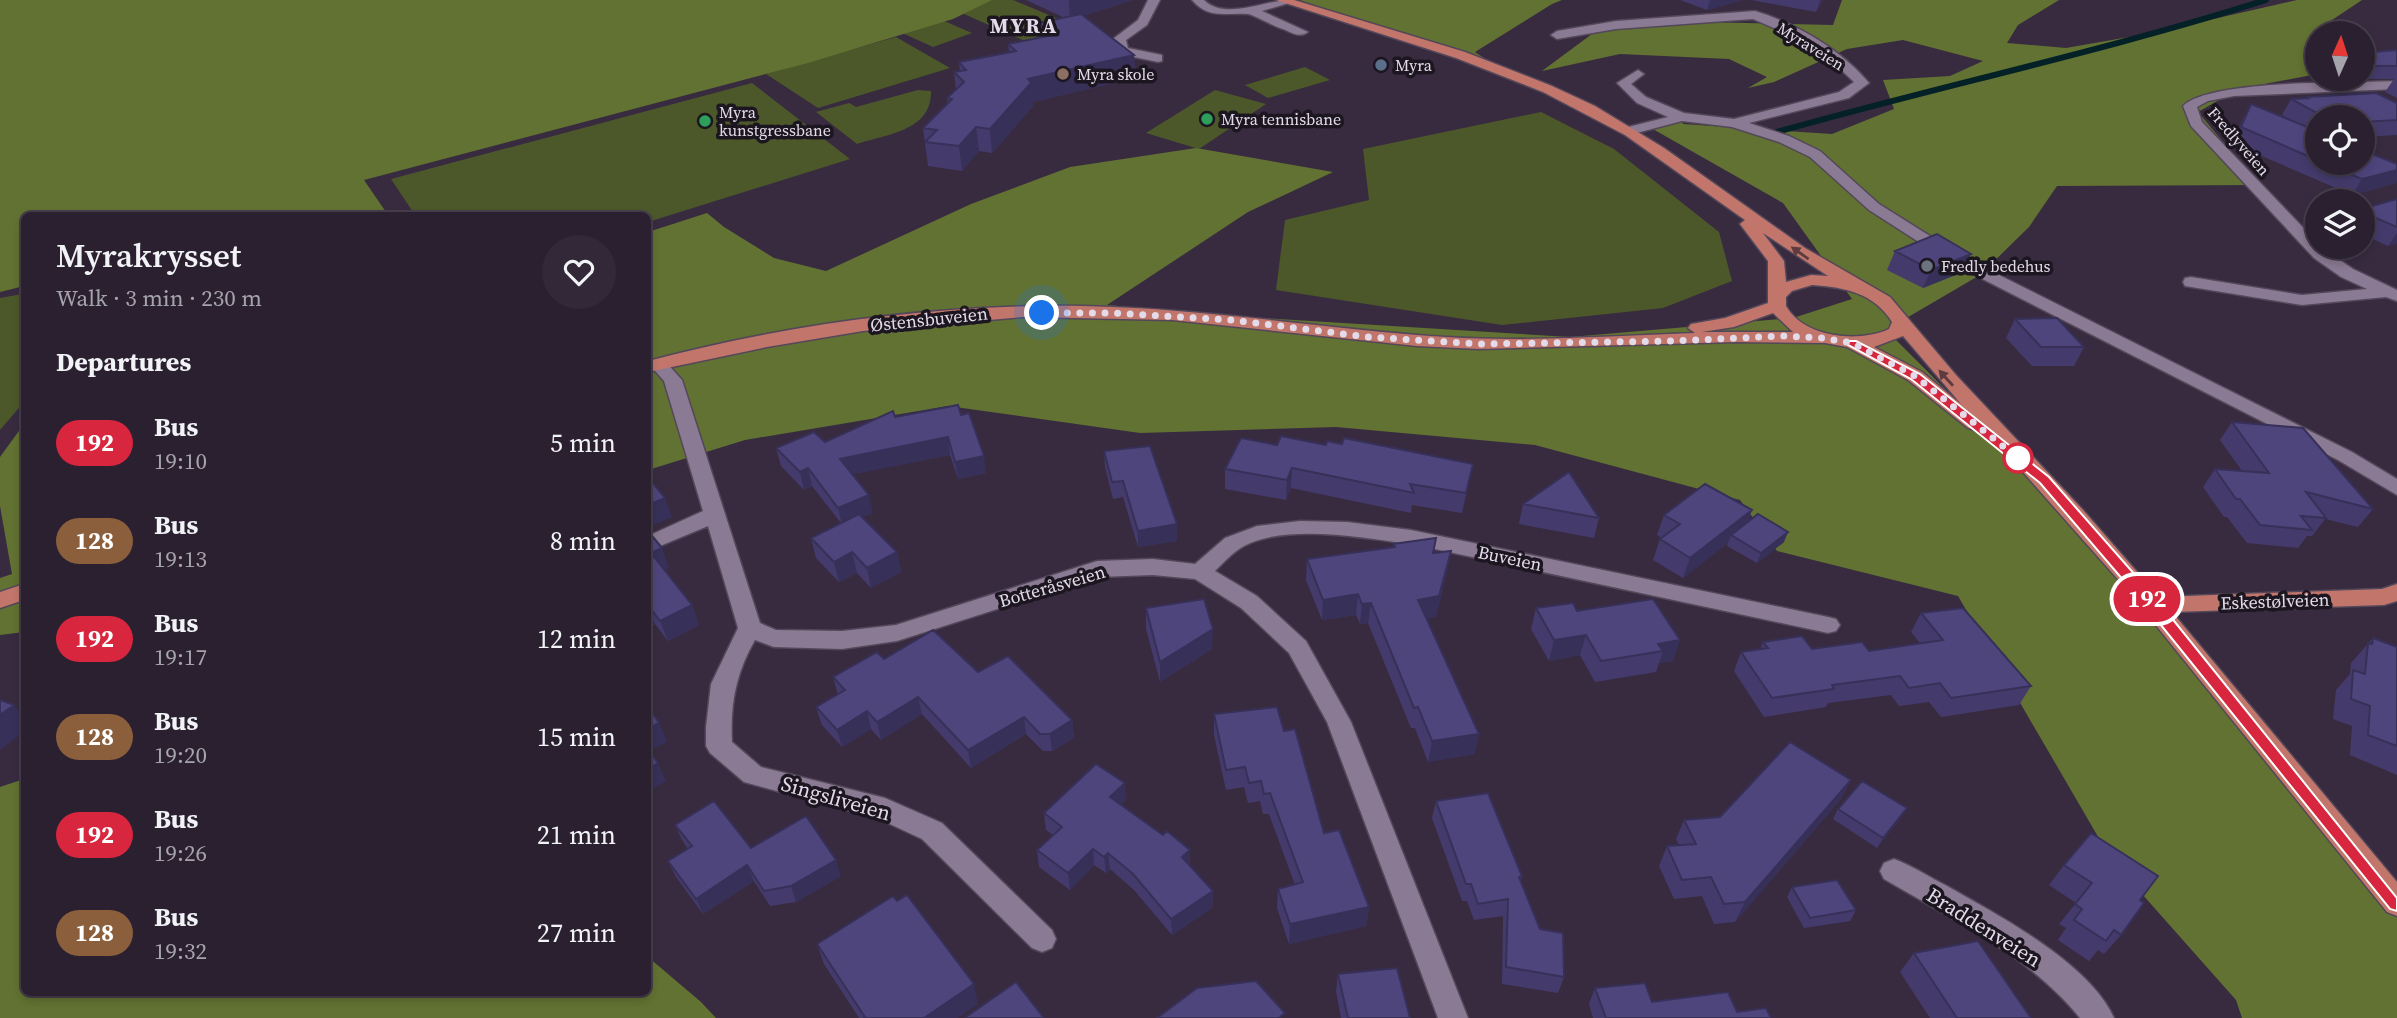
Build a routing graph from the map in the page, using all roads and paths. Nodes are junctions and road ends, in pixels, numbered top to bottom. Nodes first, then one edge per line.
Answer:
1 (1154, 0) edge
2 (1198, 0) edge
3 (1284, 1) edge
4 (1252, 10) junction
5 (1302, 32) dead end
6 (1557, 35) dead end
7 (1158, 58) dead end
8 (1638, 74) dead end
9 (2397, 85) edge
10 (1682, 117) junction
11 (1734, 123) junction
12 (1629, 131) junction
13 (1734, 206) junction
14 (2191, 282) dead end
15 (1859, 287) junction
16 (2391, 294) edge
17 (1777, 300) junction
18 (1901, 322) junction
19 (1823, 338) junction
20 (1591, 343) junction
21 (1852, 343) junction
22 (653, 365) edge
23 (2045, 480) junction
24 (2397, 488) edge
25 (716, 514) junction
26 (651, 543) edge
27 (1200, 572) junction
28 (2397, 592) edge
29 (21, 593) edge
30 (0, 600) edge
31 (2153, 605) junction
32 (1828, 625) dead end
33 (750, 628) junction
34 (1894, 871) dead end
35 (2397, 903) edge
36 (1042, 939) dead end
37 (1458, 1016) edge
38 (2099, 1018) edge

1 - 7 street
2 - 4 street
3 - 4 street
3 - 12 main road
4 - 5 street
6 - 11 street, Myraveien
8 - 10 street
9 - 16 street, Fredlyveien
10 - 11 street, Myraveien
10 - 12 street, Myraveien
11 - 24 street
12 - 13 main road
15 -> 13 main road
13 - 17 main road
14 - 16 street
15 - 17 main road, Østensbuveien
15 - 18 main road
17 - 19 main road
17 - 20 main road, Østensbuveien
18 - 21 main road
23 -> 18 main road
19 - 20 main road, Østensbuveien
19 - 21 main road
20 - 22 main road, Østensbuveien
21 - 23 main road
22 - 25 street
23 - 31 main road
25 - 26 street
25 - 33 street
27 - 32 street, Buveien
27 - 33 street, Botteråsveien
27 - 37 street, Botteråsveien
28 - 31 main road, Eskestølveien
29 - 30 main road
31 - 35 main road
33 - 36 street, Singsliveien
34 - 38 street, Braddenveien

